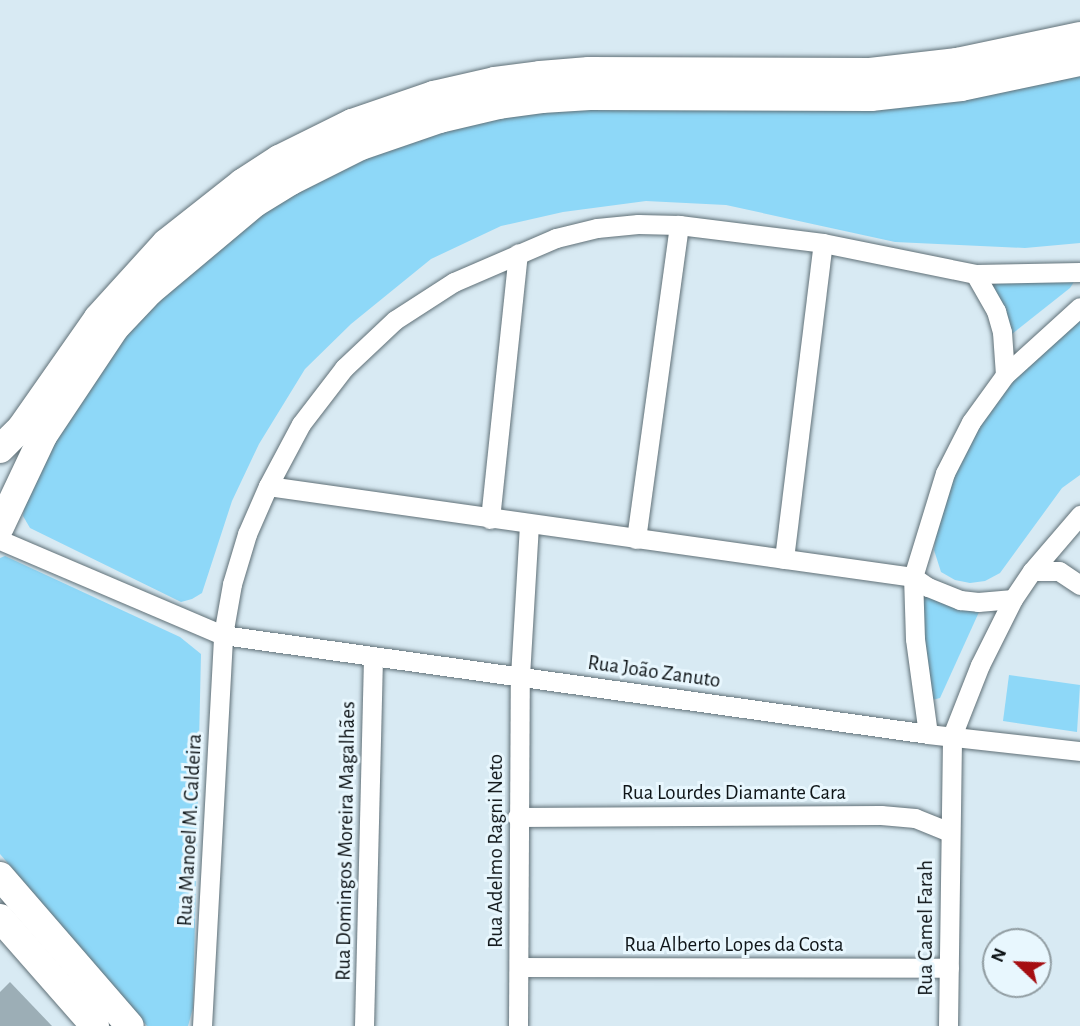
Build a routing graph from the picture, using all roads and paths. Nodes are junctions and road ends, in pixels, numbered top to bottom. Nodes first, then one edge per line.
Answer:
1 (1080, 36) edge
2 (1080, 62) edge
3 (679, 225) junction
4 (823, 243) junction
5 (518, 253) junction
6 (1080, 272) edge
7 (975, 274) junction
8 (1080, 307) edge
9 (1005, 375) junction
10 (0, 449) edge
11 (268, 486) junction
12 (1080, 515) edge
13 (490, 519) junction
14 (529, 524) junction
15 (0, 527) edge
16 (636, 539) junction
17 (0, 540) edge
18 (784, 559) junction
19 (1032, 571) junction
20 (913, 577) junction
21 (1080, 585) edge
22 (1013, 599) junction
23 (223, 635) junction
24 (373, 657) junction
25 (520, 676) junction
26 (928, 734) junction
27 (952, 736) junction
28 (1080, 751) edge
29 (517, 817) junction
30 (948, 831) junction
31 (4, 901) edge
32 (519, 967) junction
33 (949, 968) junction
34 (201, 1021) edge
35 (94, 1026) edge
36 (130, 1026) edge
37 (365, 1026) edge
38 (518, 1026) edge
39 (948, 1026) edge

1 - 10 main road
2 - 15 main road
3 - 4 street, Rua Manoel M. Caldeira
3 - 5 street, Rua Manoel M. Caldeira
3 - 16 street
4 - 7 street, Rua Manoel M. Caldeira
4 - 18 street
5 - 11 street, Rua Manoel M. Caldeira
5 - 13 street
6 - 7 street, Rua Manoel M. Caldeira
7 - 9 street
8 - 9 street
9 - 20 street
11 - 13 street
11 - 23 street, Rua Manoel M. Caldeira
12 - 19 street, Rua Camel Farah
13 - 14 street
14 - 16 street
14 - 25 street, Rua Adelmo Ragni Neto
16 - 18 street
17 - 23 street, Rua João Zanuto
18 - 20 street
19 - 21 street
19 - 22 street, Rua Camel Farah
20 - 22 street
20 - 26 street
22 - 27 street, Rua Camel Farah
23 - 24 street, Rua João Zanuto
23 - 34 street, Rua Manoel M. Caldeira
24 - 25 street, Rua João Zanuto
24 - 37 street, Rua Domingos Moreira Magalhães
25 - 26 street, Rua João Zanuto
25 - 29 street, Rua Adelmo Ragni Neto
26 - 27 street, Rua João Zanuto
27 - 28 street, Rua João Zanuto
27 - 30 street, Rua Camel Farah
29 - 30 street, Rua Lourdes Diamante Cara
29 - 32 street, Rua Adelmo Ragni Neto
30 - 33 street, Rua Camel Farah
31 - 35 main road
31 - 36 main road
32 - 33 street, Rua Alberto Lopes da Costa
32 - 38 street, Rua Adelmo Ragni Neto
33 - 39 street, Rua Camel Farah

